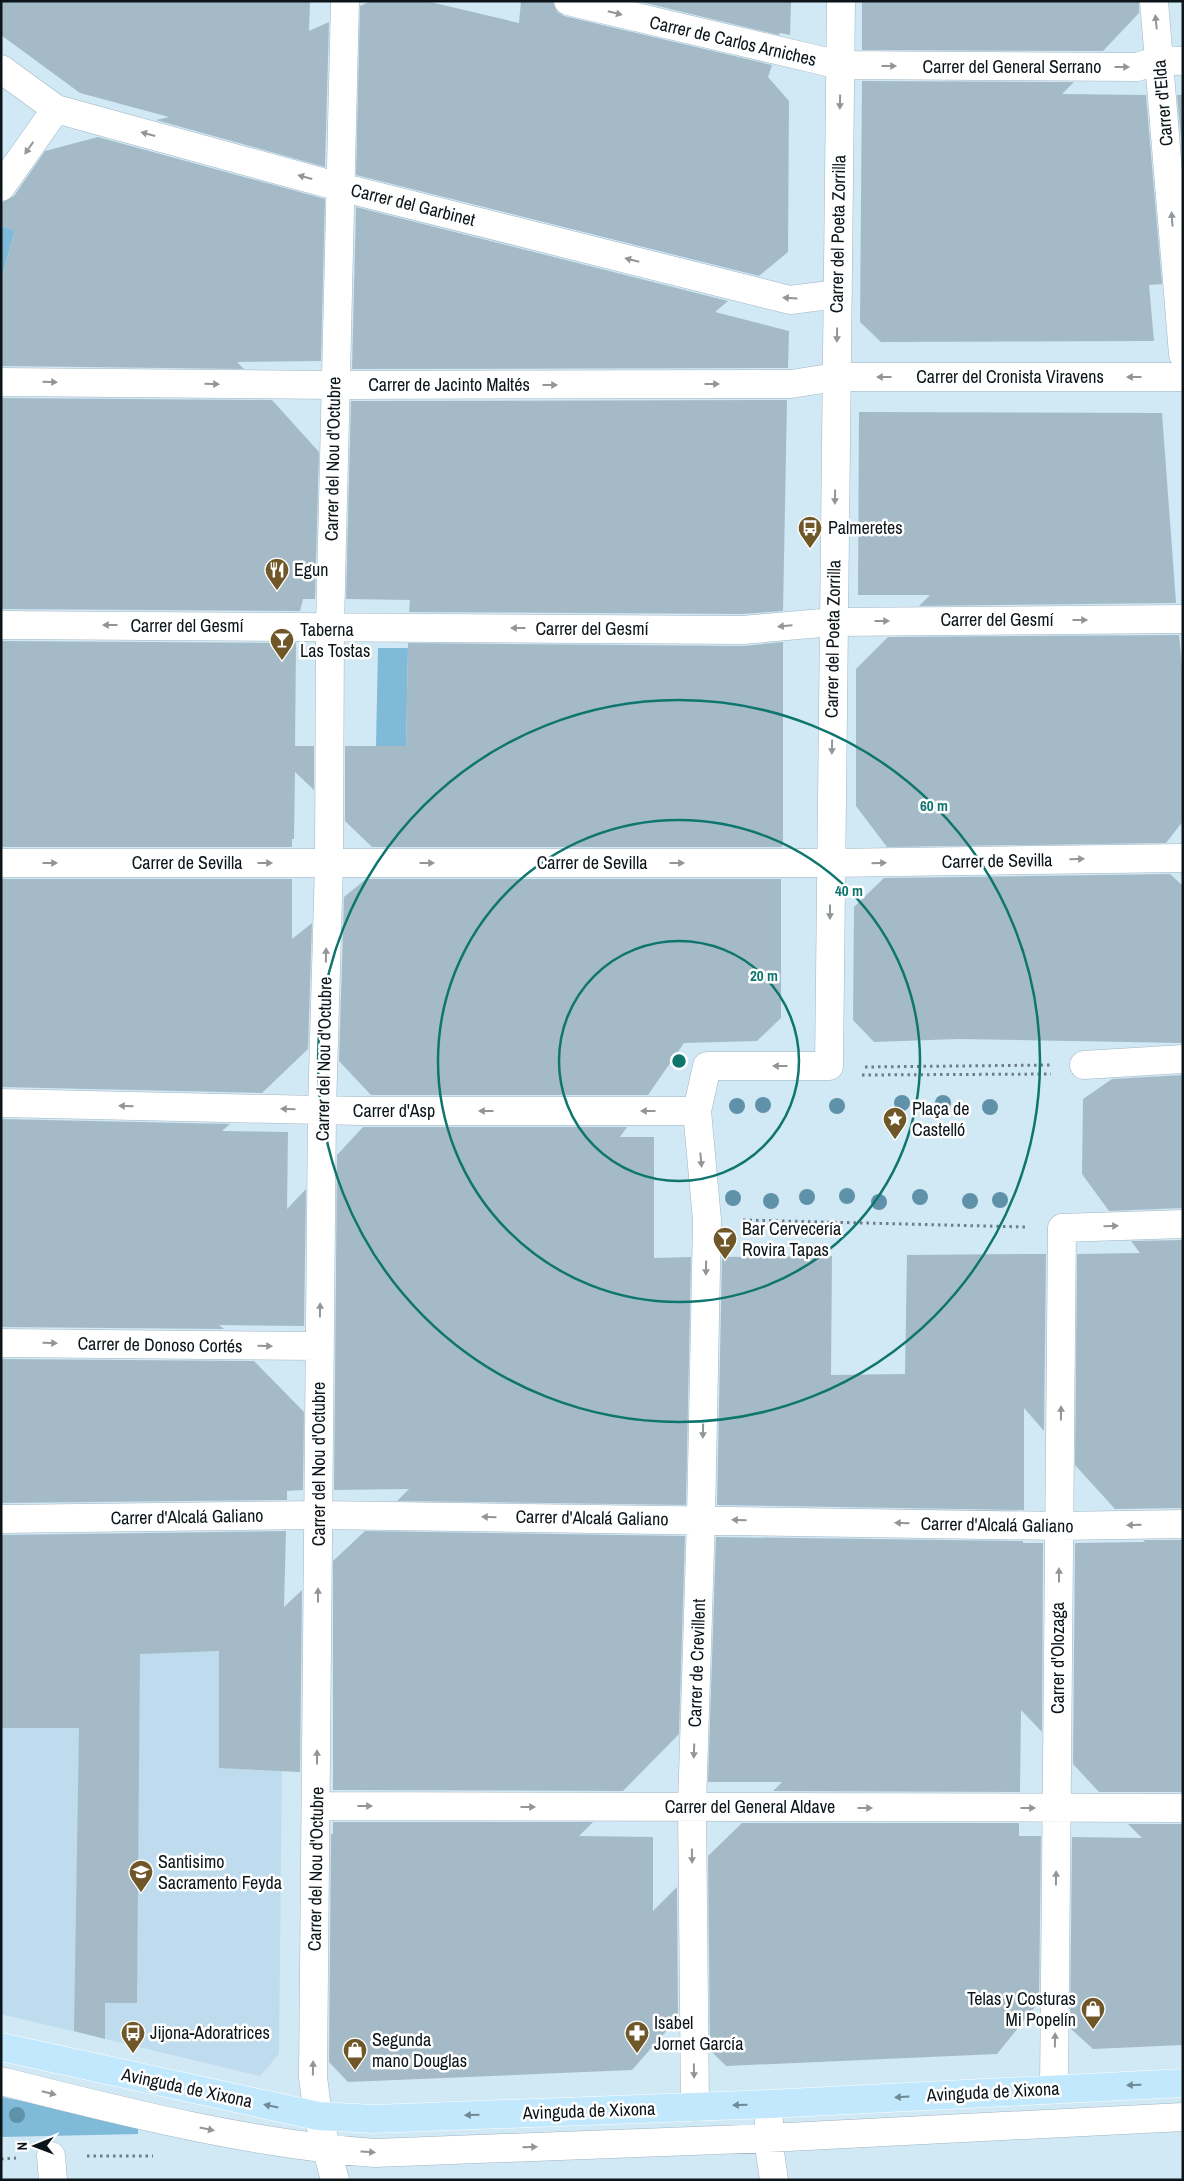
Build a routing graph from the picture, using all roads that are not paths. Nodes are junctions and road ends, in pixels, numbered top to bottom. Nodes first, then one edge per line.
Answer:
1 (345, 1) edge
2 (568, 1) edge
3 (841, 1) edge
4 (1154, 1) edge
5 (1171, 61) edge
6 (840, 65) junction
7 (1, 69) edge
8 (56, 109) junction
9 (1, 187) edge
10 (340, 187) junction
11 (838, 294) junction
12 (1183, 354) edge
13 (836, 377) junction
14 (1183, 377) edge
15 (1, 382) edge
16 (335, 386) junction
17 (1183, 620) edge
18 (833, 622) junction
19 (1, 625) edge
20 (330, 626) junction
21 (1183, 858) edge
22 (1, 863) edge
23 (329, 863) junction
24 (830, 863) junction
25 (1183, 1059) edge
26 (1084, 1065) road end
27 (1, 1103) edge
28 (322, 1110) junction
29 (697, 1111) junction
30 (1183, 1224) edge
31 (1, 1342) edge
32 (320, 1346) junction
33 (319, 1515) junction
34 (1, 1519) edge
35 (702, 1520) junction
36 (1183, 1524) edge
37 (1060, 1526) junction
38 (316, 1806) junction
39 (692, 1807) junction
40 (1057, 1808) junction
41 (1183, 1808) edge
42 (1, 2048) edge
43 (1, 2081) edge
44 (1183, 2084) edge
45 (1054, 2089) junction
46 (769, 2104) junction
47 (695, 2107) junction
48 (318, 2116) junction
49 (1183, 2117) edge
50 (768, 2138) junction
51 (328, 2149) junction
52 (335, 2180) edge
53 (774, 2180) edge

1 - 10 street, Carrer del Nou d'Octubre
2 -> 6 street, Carrer de Carlos Arniches
3 - 6 street, Carrer del Poeta Zorrilla
5 -> 4 street, Carrer d'Elda
6 -> 5 street, Carrer del General Serrano
12 -> 5 street, Carrer d'Elda
6 -> 11 street, Carrer del Poeta Zorrilla
7 - 8 street, Carrer del Garbinet
8 -> 9 street
10 -> 8 street, Carrer del Garbinet
11 -> 10 street, Carrer del Garbinet
10 - 16 street, Carrer del Nou d'Octubre
11 -> 13 street, Carrer del Poeta Zorrilla
14 -> 13 street, Carrer del Cronista Viravens
16 -> 13 street, Carrer de Jacinto Maltés
13 -> 18 street, Carrer del Poeta Zorrilla
15 -> 16 street, Carrer de Jacinto Maltés
16 - 20 street, Carrer del Nou d'Octubre
18 -> 17 street, Carrer del Gesmí
18 -> 20 street, Carrer del Gesmí
18 -> 24 street, Carrer del Poeta Zorrilla
20 -> 19 street, Carrer del Gesmí
20 - 23 street, Carrer del Nou d'Octubre
24 -> 21 street, Carrer de Sevilla
22 -> 23 street, Carrer de Sevilla
23 -> 24 street, Carrer de Sevilla
28 -> 23 street, Carrer del Nou d'Octubre
24 -> 29 street, Carrer del Poeta Zorrilla
25 - 26 street
28 -> 27 street, Carrer d'Asp
29 -> 28 street, Carrer d'Asp
32 -> 28 street, Carrer del Nou d'Octubre
29 -> 35 street, Carrer de Crevillent
37 -> 30 street, Carrer d'Olozaga
31 -> 32 street, Carrer de Donoso Cortés
32 - 33 street, Carrer del Nou d'Octubre
33 - 34 street, Carrer d'Alcalá Galiano
35 -> 33 street, Carrer d'Alcalá Galiano
38 -> 33 street, Carrer del Nou d'Octubre
37 -> 35 street, Carrer d'Alcalá Galiano
35 -> 39 street, Carrer de Crevillent
36 -> 37 street, Carrer d'Alcalá Galiano
40 -> 37 street, Carrer d'Olozaga
38 -> 39 street, Carrer del General Aldave
48 -> 38 street, Carrer del Nou d'Octubre
39 -> 40 street, Carrer del General Aldave
39 -> 47 street, Carrer de Crevillent
40 - 41 street, Carrer del General Aldave
45 -> 40 street, Carrer d'Olozaga
48 -> 42 main road, Avinguda de Xixona
43 -> 51 street, Avinguda de Xixona
44 -> 45 main road, Avinguda de Xixona
45 -> 46 main road, Avinguda de Xixona
46 -> 47 main road, Avinguda de Xixona
46 - 50 street
47 -> 48 main road, Avinguda de Xixona
48 - 51 street, Carrer del Nou d'Octubre
49 - 50 street, Avinguda de Xixona
51 -> 50 street, Avinguda de Xixona
50 - 53 street
51 - 52 street, Carrer del Nou d'Octubre

